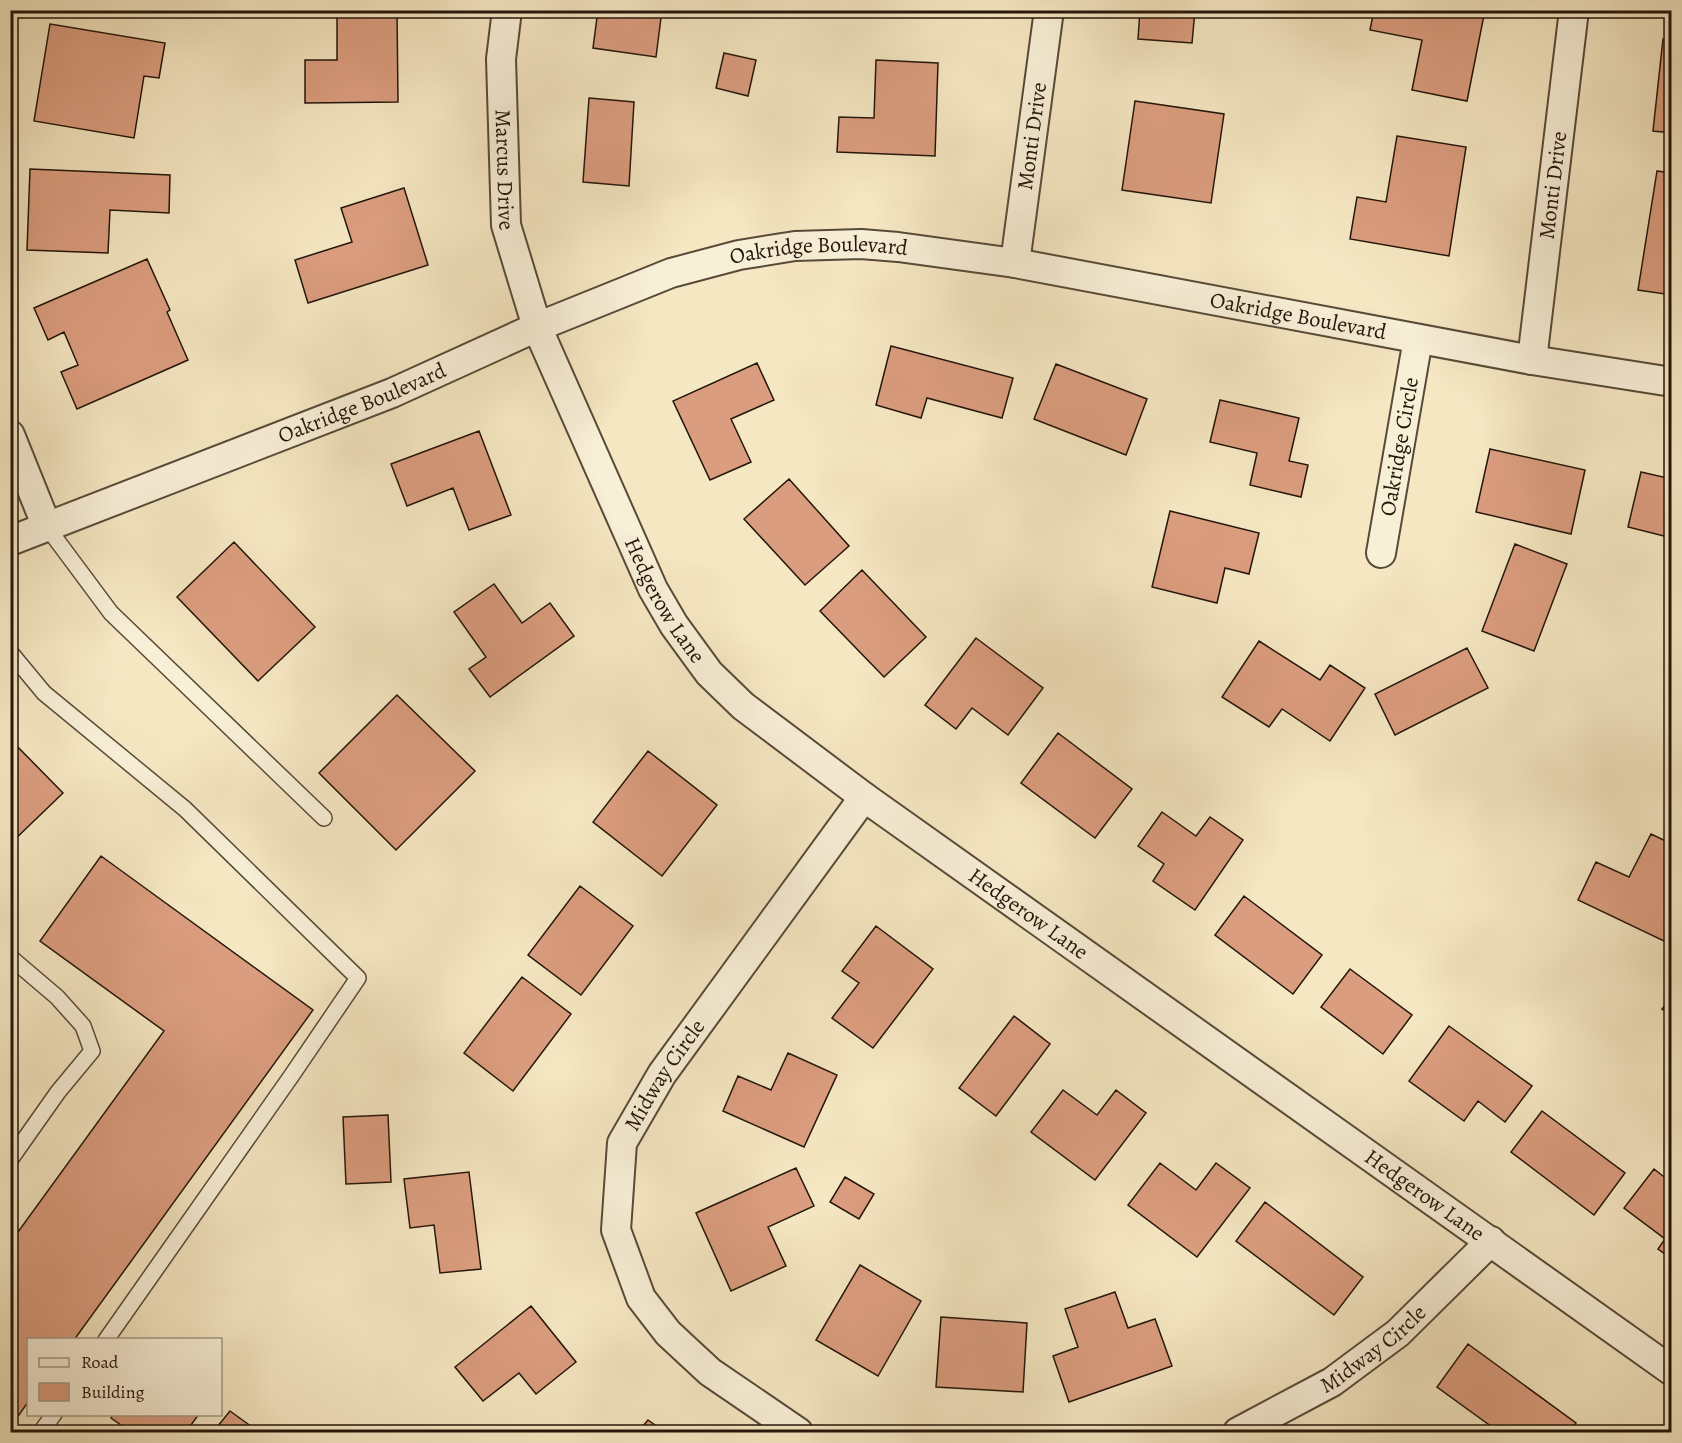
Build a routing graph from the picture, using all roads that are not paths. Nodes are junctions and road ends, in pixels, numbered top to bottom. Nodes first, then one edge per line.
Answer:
1 (507, 10) edge
2 (1049, 10) edge
3 (1574, 10) edge
4 (1014, 263) junction
5 (537, 327) junction
6 (1418, 339) junction
7 (1532, 360) junction
8 (1671, 382) edge
9 (10, 435) edge
10 (47, 527) junction
11 (10, 541) edge
12 (1380, 553) dead end
13 (10, 652) edge
14 (864, 797) junction
15 (324, 818) dead end
16 (10, 957) edge
17 (10, 1160) edge
18 (1491, 1241) junction
19 (107, 1338) edge
20 (1671, 1371) edge
21 (53, 1416) edge
22 (41, 1432) edge
23 (798, 1432) edge
24 (1238, 1432) edge

1 - 5 street, Marcus Drive
2 - 4 street, Monti Drive
3 - 7 street, Monti Drive
4 - 5 street, Oakridge Boulevard
4 - 6 street, Oakridge Boulevard
5 - 10 street, Oakridge Boulevard
5 - 14 street, Hedgerow Lane
6 - 7 street, Oakridge Boulevard
6 - 12 street, Oakridge Circle
7 - 8 street, Oakridge Boulevard
9 - 10 street
10 - 11 street, Oakridge Boulevard
10 - 15 lane
13 - 19 lane
14 - 18 street, Hedgerow Lane
14 - 23 street, Midway Circle
16 - 17 lane
18 - 20 street, Hedgerow Lane
18 - 24 street, Midway Circle
21 - 22 lane

